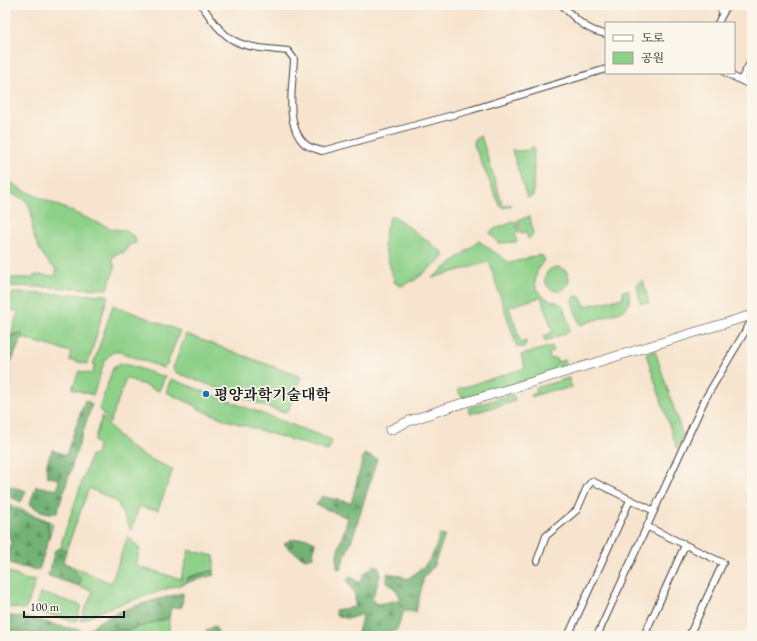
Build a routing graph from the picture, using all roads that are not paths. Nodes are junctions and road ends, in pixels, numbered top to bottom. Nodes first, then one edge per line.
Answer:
1 (202, 5) edge
2 (562, 5) edge
3 (718, 5) edge
4 (727, 5) edge
5 (723, 13) junction
6 (718, 22) edge
7 (605, 34) edge
8 (752, 59) edge
9 (605, 69) edge
10 (728, 74) edge
11 (741, 80) junction
12 (752, 86) edge
13 (752, 315) edge
14 (752, 320) edge
15 (390, 430) dead end
16 (630, 500) junction
17 (654, 511) junction
18 (648, 527) junction
19 (685, 545) junction
20 (537, 561) dead end
21 (568, 636) edge
22 (597, 636) edge
23 (644, 636) edge
24 (689, 636) edge

1 - 9 street
2 - 7 street
3 - 5 street
4 - 5 street
5 - 6 street
8 - 11 street
10 - 11 street
11 - 12 street
13 - 15 street
14 - 17 street
16 - 17 street
16 - 20 street
16 - 21 street
17 - 18 street
18 - 19 street
18 - 22 street
19 - 23 street
19 - 24 street

